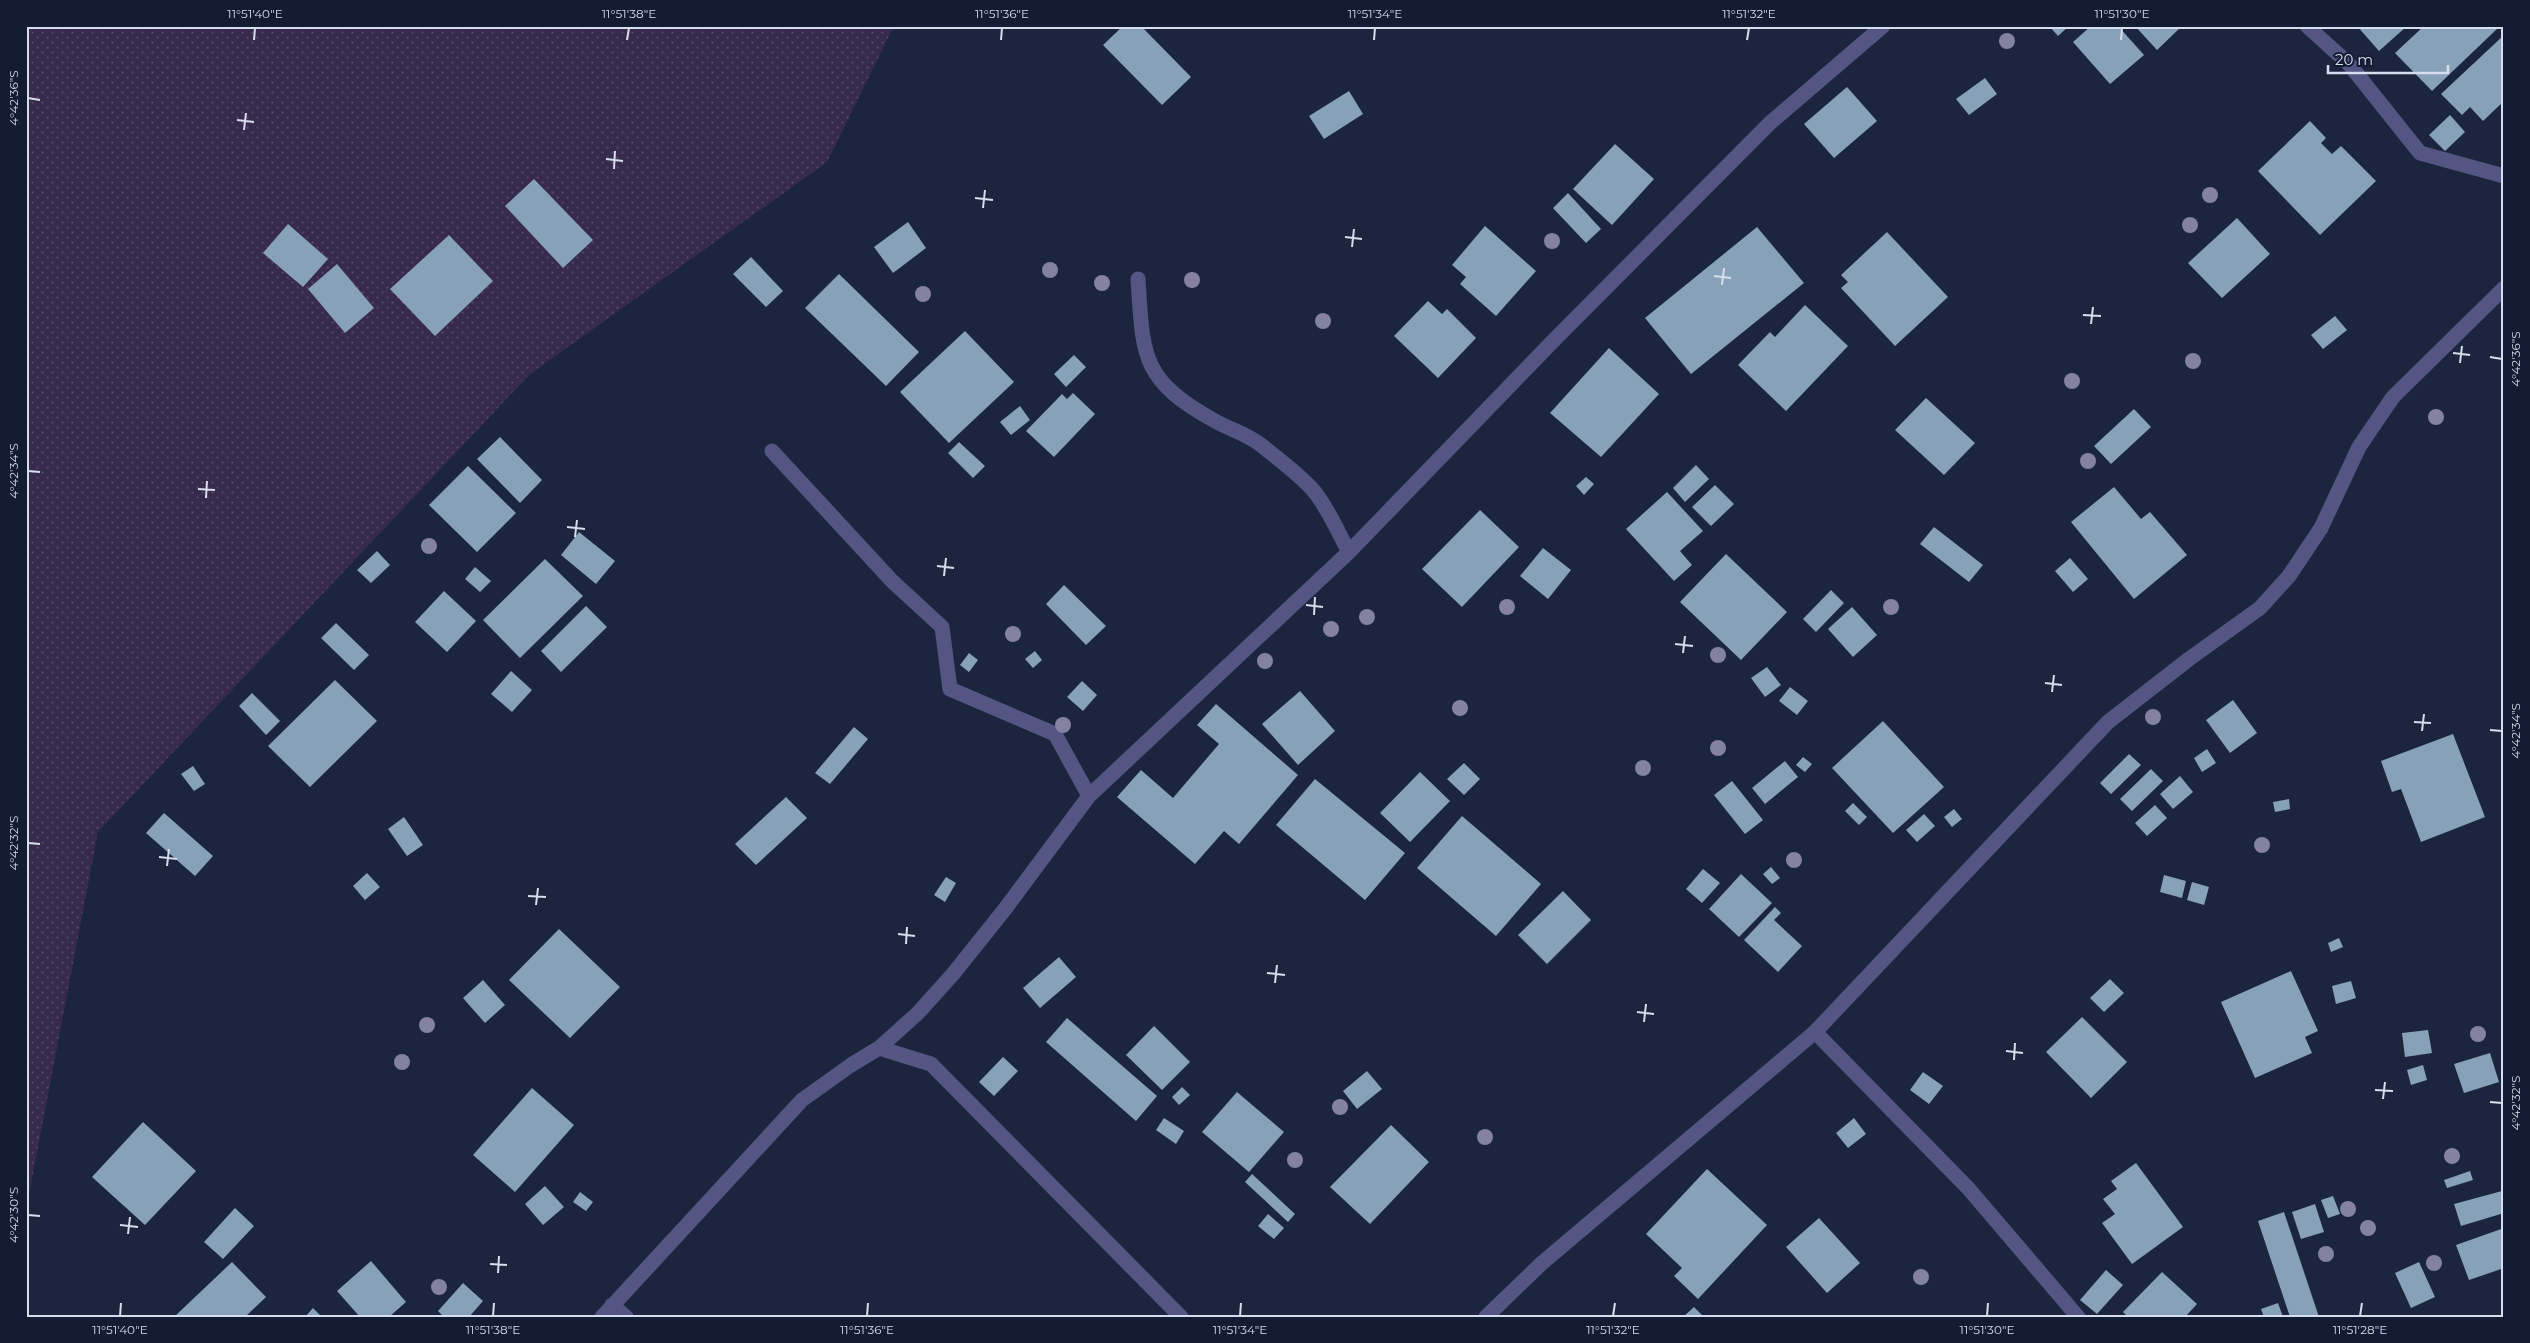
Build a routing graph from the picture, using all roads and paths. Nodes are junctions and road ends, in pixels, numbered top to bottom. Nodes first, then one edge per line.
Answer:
1 (1883, 26) edge
2 (2307, 26) edge
3 (2504, 176) edge
4 (1138, 279) dead end
5 (2504, 288) edge
6 (772, 451) dead end
7 (1349, 552) junction
8 (1088, 796) junction
9 (1815, 1032) junction
10 (879, 1048) junction
11 (607, 1311) edge
12 (626, 1317) edge
13 (1181, 1317) edge
14 (1486, 1317) edge
15 (2078, 1317) edge

1 - 7 street
2 - 3 street
4 - 7 street
5 - 9 street
6 - 8 street
7 - 8 street
8 - 10 street
9 - 14 street
9 - 15 street
10 - 11 street
10 - 13 street
11 - 12 street

